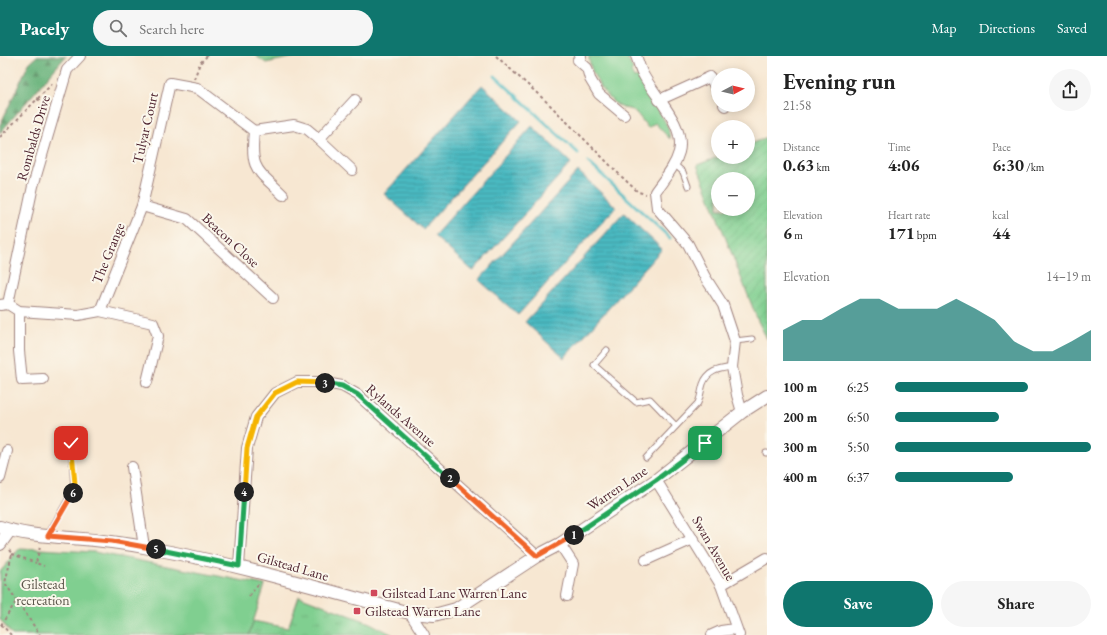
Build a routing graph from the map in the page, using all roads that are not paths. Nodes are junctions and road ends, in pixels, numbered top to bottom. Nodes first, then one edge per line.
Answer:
1 (80, 56) edge
2 (581, 56) edge
3 (636, 56) edge
4 (711, 78) edge
5 (355, 100) dead end
6 (659, 100) junction
7 (624, 115) dead end
8 (254, 131) junction
9 (319, 139) junction
10 (674, 164) junction
11 (352, 170) dead end
12 (688, 186) dead end
13 (283, 195) dead end
14 (142, 206) junction
15 (273, 298) dead end
16 (4, 305) edge
17 (100, 311) junction
18 (19, 312) junction
19 (752, 339) dead end
20 (735, 341) junction
21 (607, 350) dead end
22 (732, 367) junction
23 (43, 379) dead end
24 (147, 382) dead end
25 (767, 396) edge
26 (742, 412) junction
27 (676, 426) junction
28 (71, 443) dead end
29 (7, 451) dead end
30 (646, 458) dead end
31 (132, 467) dead end
32 (0, 478) edge
33 (656, 480) junction
34 (5, 529) edge
35 (48, 536) junction
36 (693, 539) junction
37 (1, 543) edge
38 (560, 544) junction
39 (144, 547) junction
40 (537, 556) junction
41 (767, 558) edge
42 (646, 560) dead end
43 (239, 566) junction
44 (721, 585) junction
45 (567, 596) dead end
46 (410, 613) junction
47 (737, 632) edge
48 (424, 635) edge
49 (712, 635) edge

1 - 16 street, Rombalds Drive
2 - 7 street
3 - 6 street
4 - 6 street
5 - 9 street
6 - 10 street
8 - 9 street
8 - 13 street
8 - 14 street, Tulyar Court
9 - 11 street
10 - 12 lane
10 - 20 street
14 - 15 street, Beacon Close
14 - 17 street, The Grange
16 - 18 street
17 - 18 street
17 - 24 street
18 - 23 street
19 - 20 lane
20 - 22 street
21 - 27 lane
22 - 26 street
22 - 27 lane
25 - 26 street, Warren Lane
26 - 33 street, Warren Lane
27 - 30 lane
28 - 35 lane
29 - 32 street
31 - 39 street
33 - 36 street, Swan Avenue
33 - 38 street, Warren Lane
34 - 35 street, Gilstead Lane
34 - 37 street
35 - 39 street, Gilstead Lane
36 - 42 street
36 - 44 street, Swan Avenue
38 - 40 street, Warren Lane
38 - 45 street
39 - 43 street, Gilstead Lane
40 - 43 street, Rylands Avenue
40 - 46 street, Warren Lane
41 - 44 street
43 - 46 street, Gilstead Lane
44 - 47 street, Swan Avenue
46 - 48 street
47 - 49 street

